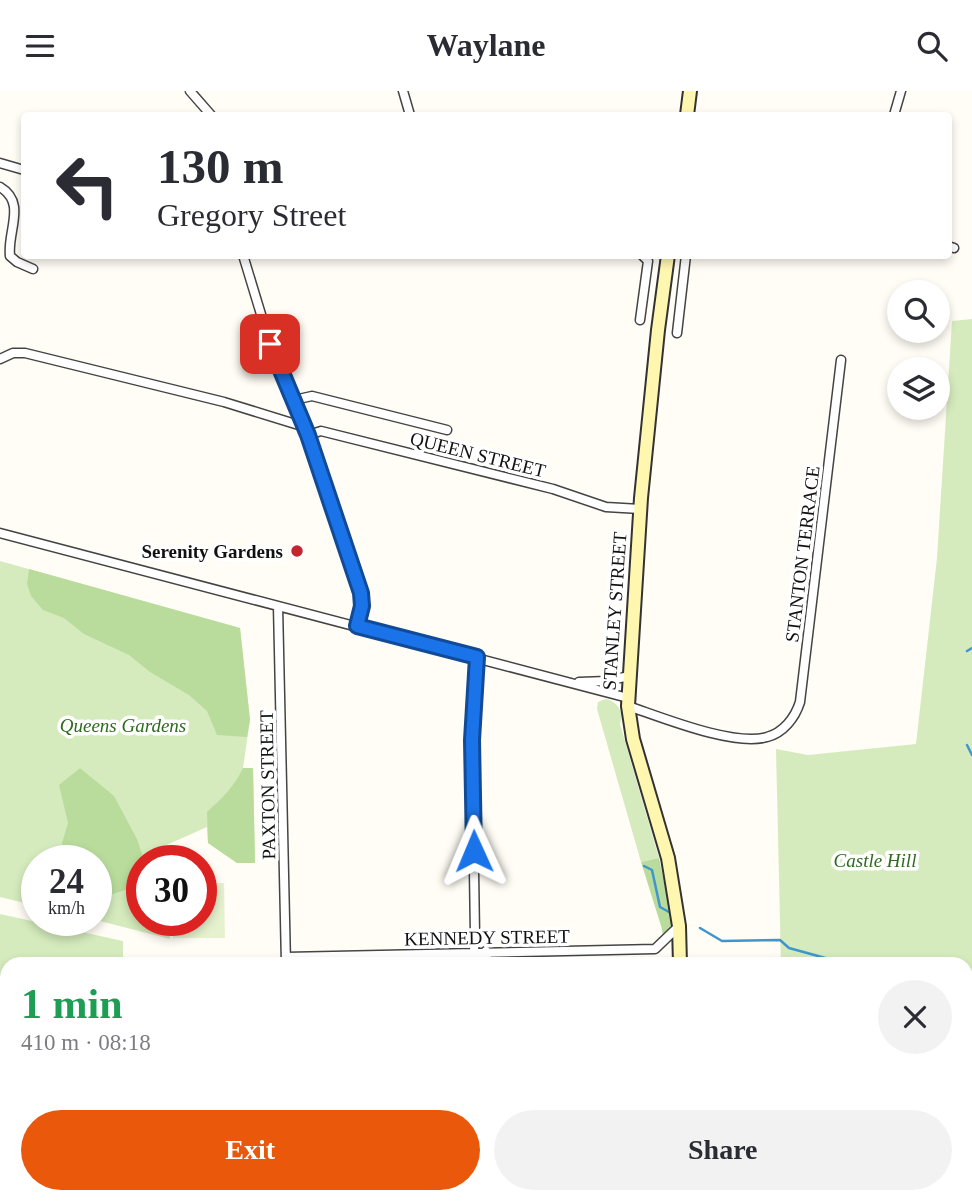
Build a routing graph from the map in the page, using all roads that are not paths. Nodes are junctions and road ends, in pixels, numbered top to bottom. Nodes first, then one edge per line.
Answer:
1 (190, 91) edge
2 (403, 91) edge
3 (690, 91) edge
4 (901, 91) edge
5 (208, 112) edge
6 (409, 112) edge
7 (687, 112) edge
8 (895, 112) edge
9 (0, 163) edge
10 (21, 169) edge
11 (0, 187) edge
12 (244, 259) edge
13 (646, 259) edge
14 (667, 259) edge
15 (686, 259) edge
16 (33, 269) dead end
17 (640, 320) dead end
18 (677, 333) dead end
19 (0, 359) edge
20 (841, 360) dead end
21 (294, 400) junction
22 (447, 430) dead end
23 (306, 431) junction
24 (640, 509) junction
25 (0, 533) edge
26 (278, 606) junction
27 (357, 626) junction
28 (477, 657) junction
29 (629, 676) junction
30 (569, 681) junction
31 (628, 702) junction
32 (679, 926) junction
33 (486, 951) junction
34 (474, 952) junction
35 (286, 957) edge
36 (370, 957) edge
37 (474, 957) edge
38 (487, 957) edge
39 (680, 957) edge

1 - 5 street
2 - 6 street
3 - 7 main road
4 - 8 street
9 - 10 street
11 - 16 street
12 - 21 street
13 - 17 street
14 - 24 main road, STANLEY STREET
15 - 18 street
19 - 23 street, QUEEN STREET
20 - 31 street, STANTON TERRACE
21 - 22 street
21 - 23 street
23 - 24 street, QUEEN STREET
23 - 27 street
24 - 29 main road, STANLEY STREET
25 - 26 street
26 - 27 street
26 - 35 street, PAXTON STREET
27 - 28 street
28 - 30 street
28 - 34 street
29 - 30 street
29 - 31 main road, STANLEY STREET
30 - 31 street
31 - 32 main road, STANLEY STREET
32 - 33 street, KENNEDY STREET
32 - 39 main road, STANLEY STREET
33 - 34 street, KENNEDY STREET
33 - 38 street
34 - 36 street, KENNEDY STREET
34 - 37 street

